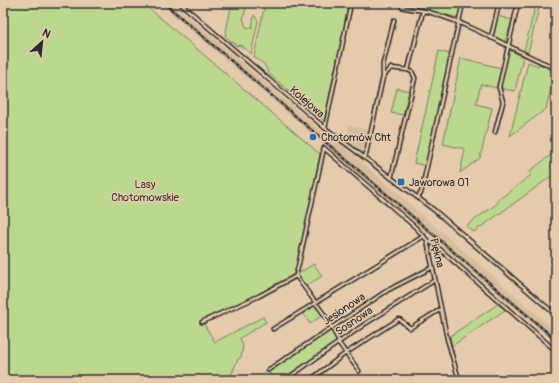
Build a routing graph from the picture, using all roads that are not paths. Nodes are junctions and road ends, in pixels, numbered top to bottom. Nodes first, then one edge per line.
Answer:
1 (180, 3) edge
2 (351, 3) edge
3 (401, 3) edge
4 (462, 3) edge
5 (499, 3) edge
6 (518, 3) edge
7 (423, 11) junction
8 (394, 20) dead end
9 (459, 24) junction
10 (491, 38) junction
11 (508, 46) junction
12 (383, 66) junction
13 (391, 68) junction
14 (556, 68) edge
15 (408, 70) junction
16 (383, 77) junction
17 (325, 128) junction
18 (495, 132) dead end
19 (365, 158) junction
20 (391, 178) junction
21 (418, 197) junction
22 (424, 236) junction
23 (428, 240) junction
24 (433, 267) junction
25 (296, 276) junction
26 (435, 280) junction
27 (316, 303) junction
28 (441, 309) junction
29 (556, 315) edge
30 (202, 322) dead end
31 (332, 327) junction
32 (273, 329) dead end
33 (339, 341) junction
34 (556, 351) edge
35 (346, 353) junction
36 (268, 370) dead end
37 (359, 371) dead end
38 (286, 380) edge
39 (310, 380) edge
40 (459, 380) edge

1 - 17 street, Kolejowa
2 - 17 street
3 - 7 street
4 - 9 street
5 - 10 street
6 - 11 street
7 - 9 street
7 - 15 street
8 - 12 street
9 - 10 street
9 - 21 street
10 - 11 street
11 - 14 street
11 - 18 street
12 - 13 street
12 - 16 street
13 - 15 street
13 - 16 street
15 - 20 street
16 - 19 street
17 - 19 street, Kolejowa
19 - 20 street, Kolejowa
20 - 21 street, Kolejowa
21 - 29 street, Kolejowa
22 - 23 street, Piękna
22 - 25 street, Piękna
22 - 27 street
23 - 24 street, Piękna
23 - 34 street
24 - 26 street, Piękna
24 - 31 street, Jesionowa
25 - 27 street
25 - 30 street
26 - 28 street, Piękna
26 - 33 street, Sosnowa
27 - 31 street
27 - 32 street
28 - 35 street
28 - 40 street, Piękna
31 - 33 street
31 - 36 street, Jesionowa
33 - 35 street
33 - 38 street, Sosnowa
35 - 37 street
35 - 39 street

